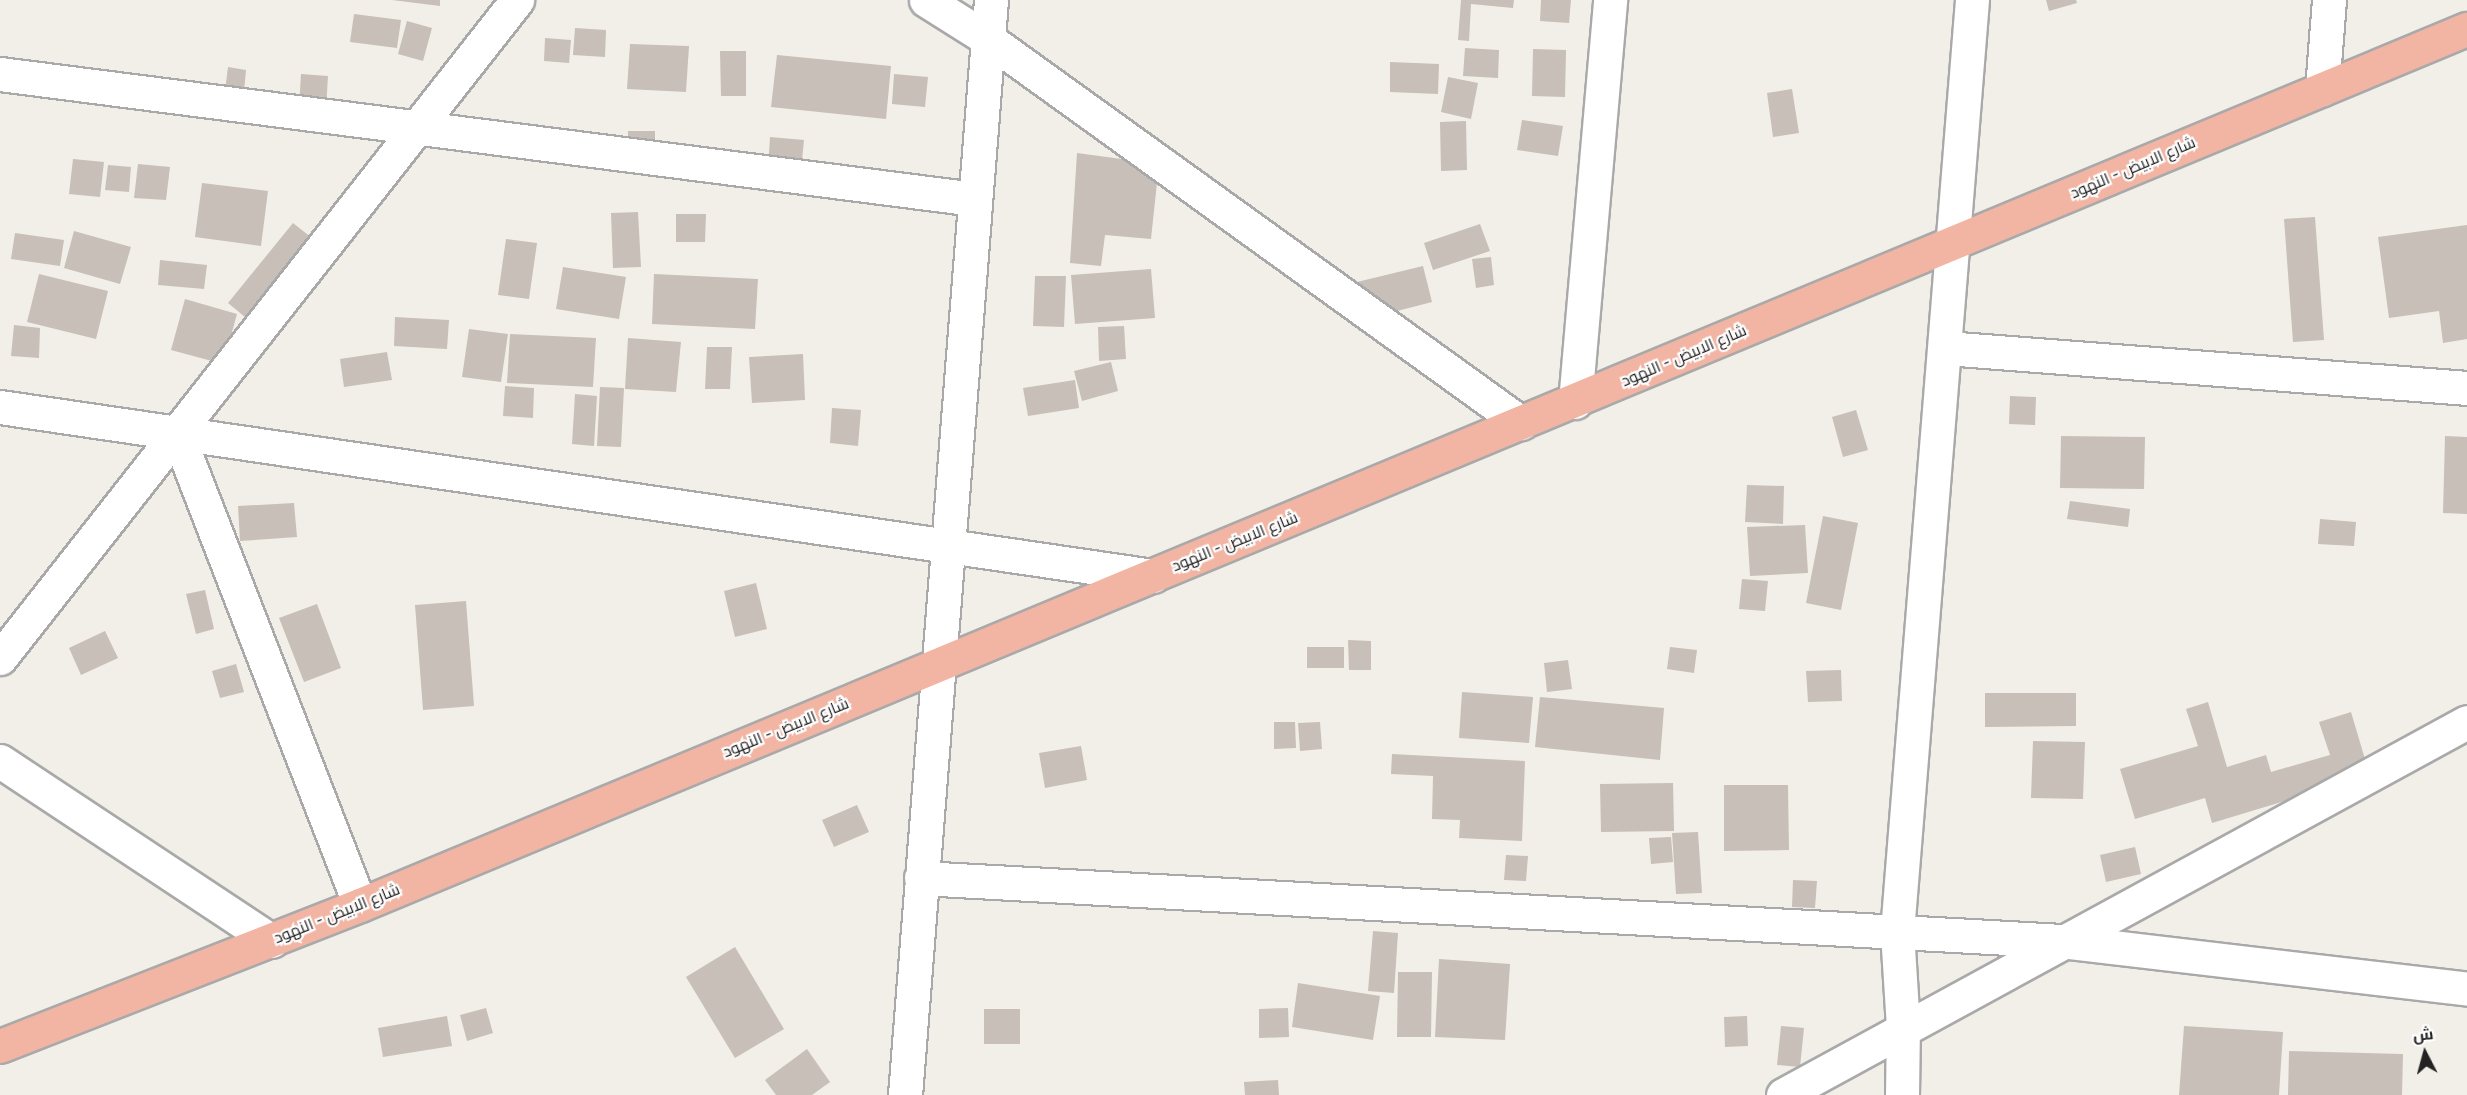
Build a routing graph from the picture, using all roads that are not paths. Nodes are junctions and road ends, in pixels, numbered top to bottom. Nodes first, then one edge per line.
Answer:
1 (517, 0) edge
2 (926, 0) edge
3 (991, 0) edge
4 (1610, 0) edge
5 (1972, 0) edge
6 (2329, 0) edge
7 (2467, 29) edge
8 (988, 39) junction
9 (0, 74) edge
10 (2322, 89) junction
11 (417, 128) junction
12 (975, 199) junction
13 (1954, 243) junction
14 (1945, 348) junction
15 (2467, 388) edge
16 (1575, 402) junction
17 (0, 407) edge
18 (1521, 423) junction
19 (177, 433) junction
20 (947, 546) junction
21 (1153, 576) junction
22 (0, 658) edge
23 (938, 665) junction
24 (2467, 722) edge
25 (0, 761) edge
26 (921, 878) junction
27 (360, 905) junction
28 (1897, 932) junction
29 (272, 941) junction
30 (2061, 941) junction
31 (2467, 989) edge
32 (1903, 1027) junction
33 (0, 1046) edge
34 (905, 1095) edge
35 (1783, 1095) edge
36 (1902, 1095) edge

1 - 11 street
2 - 8 street
3 - 8 street
4 - 16 street
5 - 13 street
6 - 10 street
7 - 10 highway, شارع الابيض - النهود
8 - 12 street
8 - 18 street
9 - 11 street
10 - 13 highway, شارع الابيض - النهود
11 - 12 street
11 - 19 street
12 - 20 street
13 - 14 street
13 - 16 highway, شارع الابيض - النهود
14 - 15 street
14 - 28 street
16 - 18 highway, شارع الابيض - النهود
17 - 19 street
18 - 21 highway, شارع الابيض - النهود
19 - 20 street
19 - 22 street
19 - 27 street
20 - 21 street
20 - 23 street
21 - 23 highway, شارع الابيض - النهود
23 - 26 street
23 - 27 highway, شارع الابيض - النهود
24 - 30 street
25 - 29 street
26 - 28 street
26 - 34 street
27 - 29 highway, شارع الابيض - النهود
28 - 30 street
28 - 32 street
29 - 33 highway, شارع الابيض - النهود
30 - 31 street
30 - 32 street
32 - 35 street
32 - 36 street

